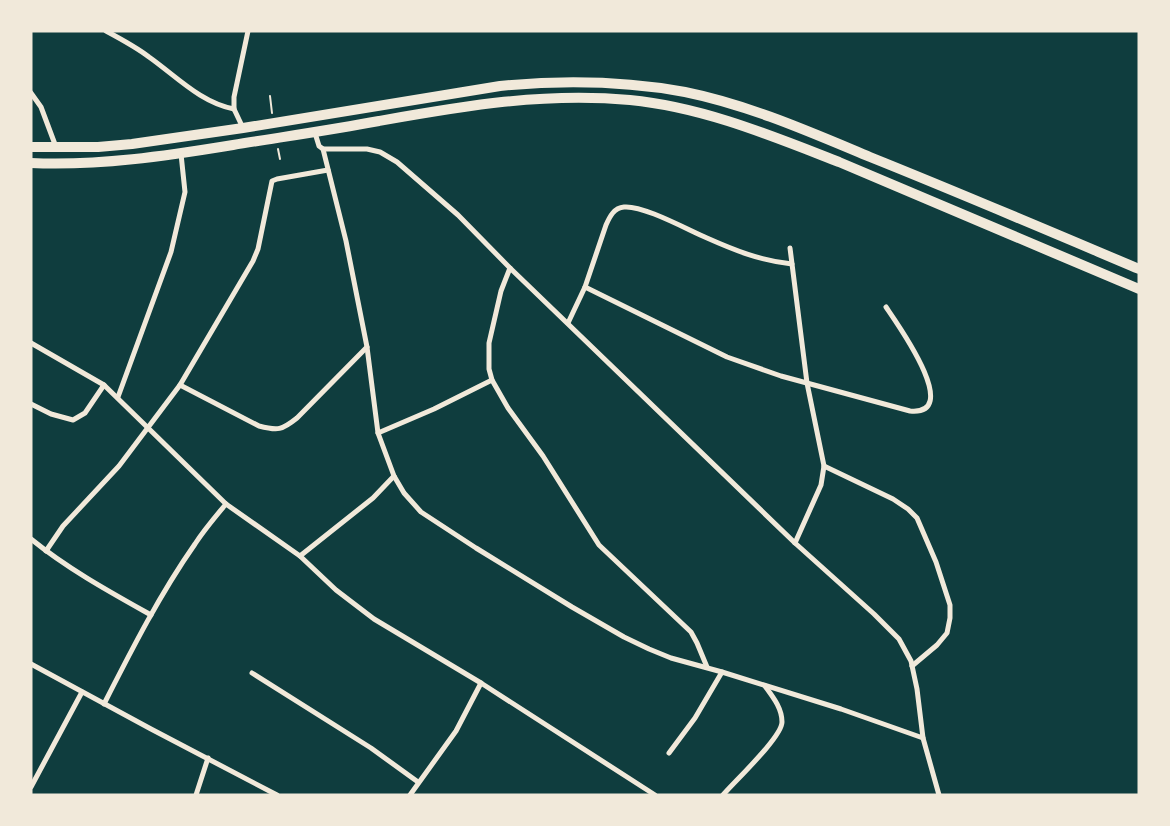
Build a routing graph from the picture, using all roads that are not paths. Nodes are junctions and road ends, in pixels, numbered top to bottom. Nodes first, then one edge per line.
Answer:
1 (106, 31) edge
2 (248, 31) edge
3 (31, 93) edge
4 (234, 109) junction
5 (243, 128) junction
6 (315, 133) junction
7 (31, 146) edge
8 (845, 147) junction
9 (56, 148) junction
10 (323, 149) junction
11 (181, 154) junction
12 (839, 162) junction
13 (31, 163) edge
14 (328, 170) junction
15 (790, 248) dead end
16 (792, 264) junction
17 (510, 268) junction
18 (1139, 269) edge
19 (585, 287) junction
20 (1139, 289) edge
21 (886, 307) dead end
22 (568, 323) junction
23 (31, 343) edge
24 (367, 347) junction
25 (492, 380) junction
26 (807, 383) junction
27 (104, 385) junction
28 (180, 385) junction
29 (118, 397) junction
30 (31, 404) edge
31 (146, 428) junction
32 (378, 433) junction
33 (824, 466) junction
34 (394, 476) junction
35 (226, 504) junction
36 (31, 539) edge
37 (795, 543) junction
38 (46, 551) junction
39 (300, 556) junction
40 (151, 615) junction
41 (31, 664) edge
42 (912, 666) junction
43 (706, 667) junction
44 (722, 672) junction
45 (252, 673) dead end
46 (481, 683) junction
47 (765, 686) junction
48 (82, 692) junction
49 (104, 704) junction
50 (924, 738) junction
51 (669, 753) dead end
52 (208, 758) junction
53 (418, 782) junction
54 (31, 787) edge
55 (196, 795) edge
56 (277, 795) edge
57 (410, 795) edge
58 (655, 795) edge
59 (723, 795) edge
60 (939, 795) edge

1 - 4 street
2 - 4 street
3 - 9 street
4 - 5 street
5 - 8 main road
5 - 9 main road
6 - 10 street
6 - 11 main road
6 - 12 main road
7 - 9 main road
8 - 12 main road
8 - 18 main road
10 - 14 street
10 - 17 street
11 - 13 main road
11 - 29 street
12 - 20 main road
14 - 24 street
14 - 28 street
15 - 16 street
16 - 19 street
16 - 26 street
17 - 22 street
17 - 25 street
19 - 22 street
19 - 26 street
21 - 26 street
22 - 37 street
23 - 27 street
24 - 28 street
24 - 32 street
25 - 32 street
25 - 43 street
26 - 33 street
27 - 29 street
27 - 30 street
28 - 31 street
29 - 31 street
31 - 35 street
31 - 38 street
32 - 34 street
33 - 37 street
33 - 42 street
34 - 39 street
34 - 43 street
35 - 39 street
35 - 40 street
36 - 38 street
37 - 42 street
38 - 40 street
39 - 46 street
40 - 49 street
41 - 48 street
42 - 50 street
43 - 44 street
44 - 47 street
44 - 51 street
45 - 53 street
46 - 53 street
46 - 58 street
47 - 50 street
47 - 59 street
48 - 49 street
48 - 54 street
49 - 52 street
50 - 60 street
52 - 55 street
52 - 56 street
53 - 57 street

